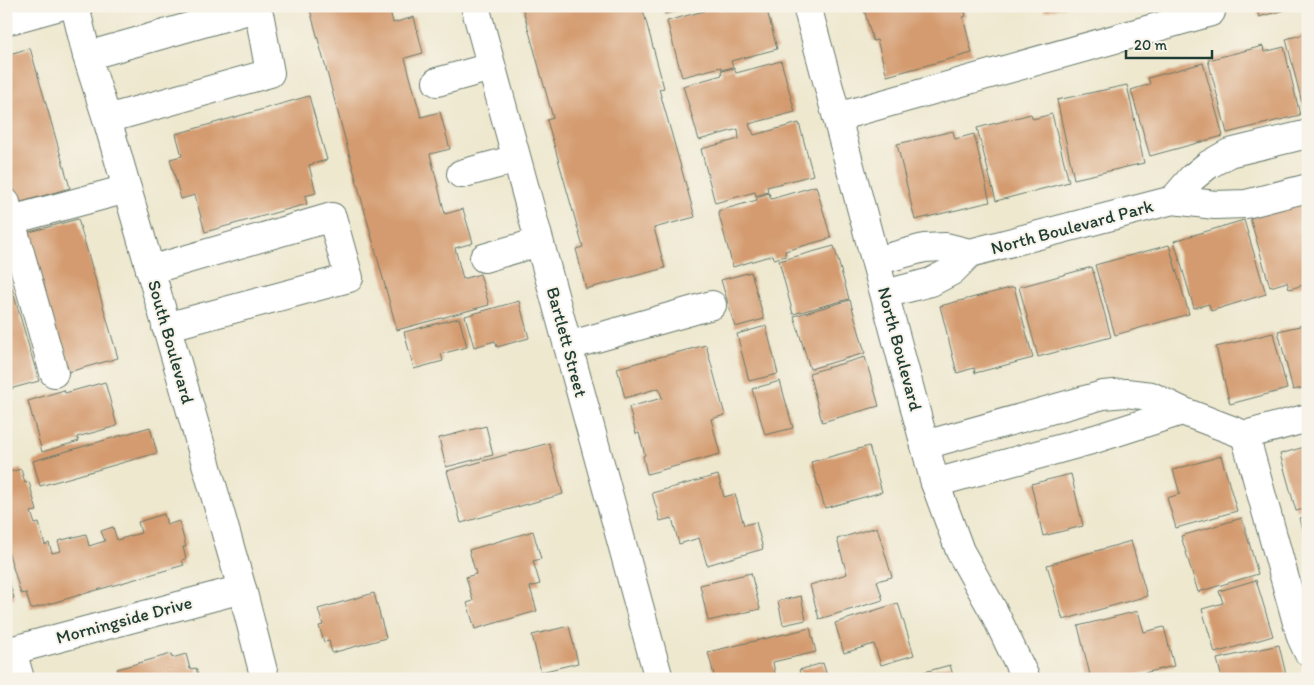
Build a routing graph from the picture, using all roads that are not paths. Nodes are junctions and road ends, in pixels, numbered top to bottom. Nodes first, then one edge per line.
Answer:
1 (60, 6) edge
2 (75, 6) edge
3 (475, 6) edge
4 (807, 6) edge
5 (1209, 6) edge
6 (6, 21) edge
7 (87, 56) junction
8 (491, 68) junction
9 (437, 82) dead end
10 (837, 117) junction
11 (107, 119) junction
12 (1308, 134) edge
13 (516, 159) junction
14 (461, 174) dead end
15 (1308, 188) edge
16 (127, 189) junction
17 (1173, 200) junction
18 (9, 212) edge
19 (539, 242) junction
20 (970, 253) junction
21 (484, 258) dead end
22 (876, 261) junction
23 (150, 270) junction
24 (885, 294) junction
25 (712, 305) dead end
26 (166, 327) junction
27 (568, 346) junction
28 (54, 373) dead end
29 (1046, 411) junction
30 (1182, 411) junction
31 (1308, 418) edge
32 (1245, 435) junction
33 (925, 445) junction
34 (1057, 449) junction
35 (935, 483) junction
36 (242, 589) junction
37 (9, 651) edge
38 (1308, 652) edge
39 (20, 679) edge
40 (265, 679) edge
41 (659, 679) edge
42 (1026, 679) edge

1 - 6 street
2 - 7 street, South Boulevard
3 - 8 street, Bartlett Street
4 - 10 street, North Boulevard
5 - 10 street
7 - 11 street, South Boulevard
7 - 11 street
8 - 9 street
8 - 13 street, Bartlett Street
10 - 22 street, North Boulevard
11 - 16 street, South Boulevard
12 - 17 street, North Boulevard Park
13 - 14 street
13 - 19 street, Bartlett Street
15 - 17 street, North Boulevard Park
16 - 18 street
16 - 23 street, South Boulevard
17 - 20 street, North Boulevard Park
18 - 28 street
19 - 21 street
19 - 27 street, Bartlett Street
20 - 22 street, North Boulevard Park
20 - 24 street, North Boulevard Park
22 - 24 street, North Boulevard
23 - 26 street, South Boulevard
23 - 26 street
24 - 33 street, North Boulevard
25 - 27 street
26 - 36 street, South Boulevard
27 - 41 street, Bartlett Street
29 - 30 street
29 - 33 street
29 - 34 street
30 - 32 street
30 - 34 street
31 - 32 street
32 - 38 street
33 - 35 street, North Boulevard
34 - 35 street
35 - 42 street, North Boulevard
36 - 37 street, Morningside Drive
36 - 40 street, South Boulevard
37 - 39 street

